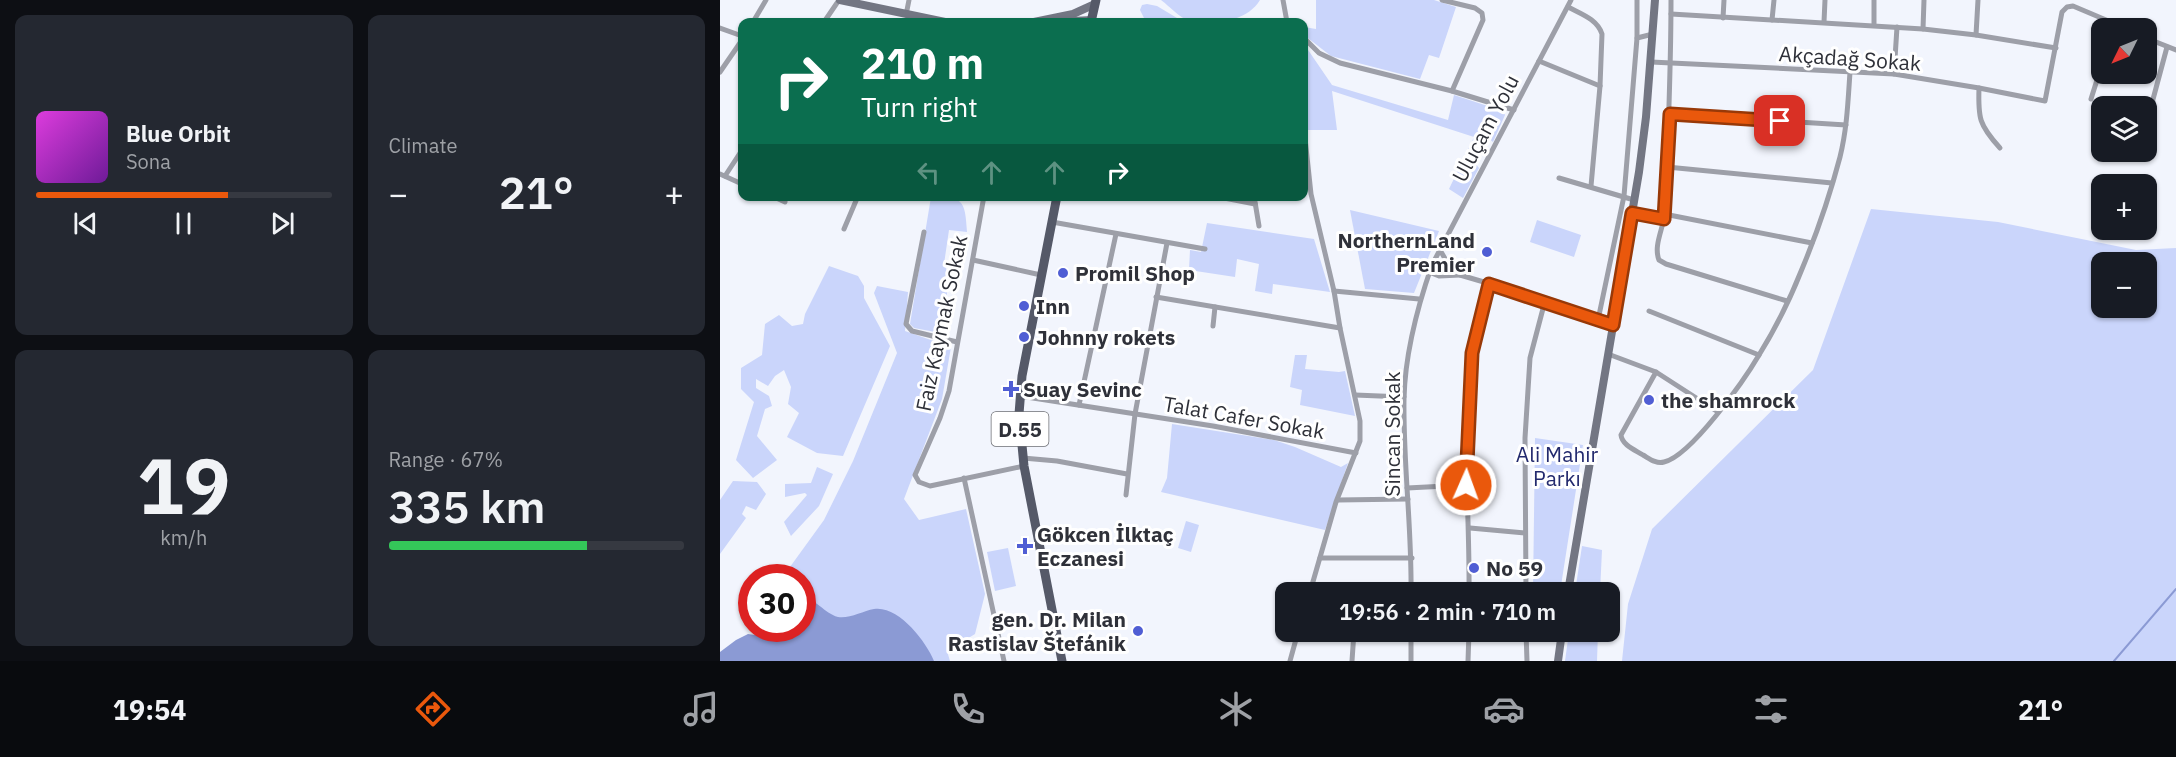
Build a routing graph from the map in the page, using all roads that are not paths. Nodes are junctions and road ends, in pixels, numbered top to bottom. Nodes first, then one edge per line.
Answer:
1 (766, 0) edge
2 (839, 0) edge
3 (909, 0) edge
4 (1283, 0) edge
5 (1442, 0) edge
6 (1571, 0) edge
7 (1637, 0) edge
8 (1655, 0) edge
9 (1671, 0) edge
10 (1724, 0) edge
11 (1774, 0) edge
12 (1825, 0) edge
13 (1874, 0) edge
14 (1924, 0) edge
15 (1978, 0) edge
16 (1095, 2) edge
17 (1568, 7) junction
18 (1671, 14) junction
19 (906, 15) junction
20 (755, 18) edge
21 (827, 18) edge
22 (923, 18) edge
23 (1057, 18) edge
24 (1092, 18) edge
25 (1286, 18) edge
26 (1723, 18) junction
27 (2097, 18) edge
28 (1773, 20) junction
29 (1824, 22) junction
30 (1874, 25) junction
31 (1897, 27) junction
32 (720, 28) edge
33 (1923, 29) junction
34 (1653, 34) junction
35 (1976, 34) junction
36 (738, 36) edge
37 (1637, 38) junction
38 (1308, 42) edge
39 (2157, 43) edge
40 (738, 44) edge
41 (2167, 47) junction
42 (2056, 48) junction
43 (2176, 50) edge
44 (1539, 62) junction
45 (1651, 62) junction
46 (1671, 65) junction
47 (720, 72) edge
48 (1850, 72) junction
49 (1894, 74) junction
50 (1600, 86) junction
51 (1978, 88) junction
52 (1452, 91) junction
53 (2154, 96) edge
54 (1514, 110) junction
55 (1670, 114) junction
56 (1846, 125) junction
57 (2000, 147) dead end
58 (738, 155) edge
59 (1308, 166) edge
60 (1667, 167) junction
61 (723, 175) edge
62 (1558, 178) dead end
63 (738, 182) edge
64 (1832, 183) junction
65 (1591, 186) junction
66 (1624, 196) junction
67 (1634, 200) junction
68 (856, 201) edge
69 (983, 201) edge
70 (1056, 201) edge
71 (1240, 201) edge
72 (1255, 201) edge
73 (1255, 204) junction
74 (1632, 213) junction
75 (1664, 217) junction
76 (1052, 222) junction
77 (1259, 226) dead end
78 (844, 229) dead end
79 (924, 232) dead end
80 (1116, 234) junction
81 (1167, 243) junction
82 (1812, 243) junction
83 (1206, 249) dead end
84 (1440, 250) junction
85 (973, 260) junction
86 (1430, 272) junction
87 (1041, 275) junction
88 (1461, 275) junction
89 (1489, 284) junction
90 (1334, 291) junction
91 (1156, 297) junction
92 (1419, 299) junction
93 (1787, 301) junction
94 (1545, 302) junction
95 (1215, 307) junction
96 (1650, 311) dead end
97 (1598, 320) junction
98 (1613, 325) junction
99 (1212, 326) dead end
100 (1340, 328) junction
101 (957, 342) junction
102 (1608, 354) junction
103 (1759, 355) junction
104 (1656, 372) junction
105 (1355, 395) junction
106 (1020, 396) junction
107 (1404, 397) junction
108 (1079, 405) junction
109 (1718, 412) junction
110 (1135, 414) junction
111 (1356, 453) junction
112 (1023, 462) junction
113 (1128, 474) junction
114 (963, 478) junction
115 (1466, 485) junction
116 (1407, 488) junction
117 (1126, 495) dead end
118 (1408, 499) junction
119 (1338, 500) junction
120 (1470, 528) junction
121 (1525, 533) junction
122 (1320, 558) junction
123 (1412, 558) junction
124 (1313, 582) edge
125 (1411, 582) edge
126 (1469, 582) edge
127 (1526, 582) edge
128 (1570, 582) edge
129 (1295, 642) edge
130 (1353, 642) edge
131 (1411, 642) edge
132 (1468, 642) edge
133 (1526, 642) edge
134 (1561, 642) edge
135 (1004, 661) edge
136 (1062, 661) edge
137 (1290, 661) edge
138 (1352, 661) edge
139 (1411, 661) edge
140 (1468, 661) edge
141 (1527, 661) edge
142 (1531, 661) edge
143 (1558, 661) edge

1 - 20 street
2 - 19 main road
2 - 21 street
3 - 19 street
4 - 25 street
5 - 52 street
6 - 17 street, Uluçam Yolu
7 - 37 street
8 - 34 main road
9 - 18 street
10 - 26 street
11 - 28 street
12 - 29 street
13 - 30 street
14 - 33 street
15 - 35 street
16 - 23 main road
16 - 24 main road
17 - 44 street, Uluçam Yolu
17 - 50 street
18 - 26 street
18 - 46 street
19 - 22 main road
26 - 28 street
27 - 42 street
28 - 29 street
29 - 30 street
30 - 31 street
31 - 33 street
31 - 49 street
32 - 36 street
33 - 35 street
34 - 37 street
34 - 45 main road
35 - 42 street
37 - 66 street
38 - 52 street
39 - 41 street
40 - 47 street
41 - 43 street
41 - 53 street
42 - 51 street, Akçadağ Sokak
44 - 50 street
44 - 54 street, Uluçam Yolu
45 - 46 street, Akçadağ Sokak
45 - 67 main road
46 - 48 street, Akçadağ Sokak
46 - 55 street
48 - 49 street, Akçadağ Sokak
48 - 56 street
49 - 51 street, Akçadağ Sokak
50 - 65 street
51 - 57 street
52 - 54 street
54 - 84 street, Uluçam Yolu
55 - 56 street
55 - 60 street
56 - 64 street
58 - 61 street
59 - 90 street
60 - 64 street
60 - 75 street
61 - 63 street
62 - 65 street
64 - 82 street
65 - 66 street
66 - 67 street
66 - 97 street
67 - 74 main road
68 - 78 street
69 - 85 street, Faiz Kaymak Sokak
70 - 76 main road, D.55
71 - 73 street
72 - 73 street
73 - 77 street
74 - 75 street
74 - 98 main road
75 - 82 street
75 - 93 street
76 - 80 street
76 - 87 main road, D.55
79 - 101 street
80 - 81 street
80 - 108 street
81 - 83 street
81 - 91 street
82 - 93 street
84 - 86 street, Uluçam Yolu
84 - 88 street
85 - 87 street
85 - 101 street, Faiz Kaymak Sokak
86 - 88 street
86 - 92 street, Sincan Sokak
87 - 106 main road, D.55
88 - 89 street
89 - 94 street
89 - 115 street
90 - 92 street
90 - 100 street
91 - 95 street
91 - 110 street
92 - 107 street, Sincan Sokak
93 - 103 street
94 - 97 street
94 - 121 street
95 - 99 street
95 - 100 street
96 - 103 street
97 - 98 street
98 - 102 main road
100 - 105 street
101 - 114 street, Faiz Kaymak Sokak
102 - 104 street
102 - 128 main road
103 - 109 street
104 - 109 street
104 - 109 street
105 - 107 street
105 - 111 street
106 - 108 street, Talat Cafer Sokak
106 - 112 main road, D.55
107 - 116 street, Sincan Sokak
108 - 110 street, Talat Cafer Sokak
110 - 111 street, Talat Cafer Sokak
110 - 113 street
111 - 119 street
112 - 113 street
112 - 114 street
112 - 136 main road, D.55
113 - 117 street
114 - 135 street
115 - 116 street
115 - 120 street
116 - 118 street, Sincan Sokak
118 - 119 street
118 - 123 street, Sincan Sokak
119 - 122 street
120 - 121 street
120 - 126 street
121 - 127 street
122 - 123 street
122 - 124 street
123 - 125 street, Sincan Sokak
129 - 137 street
130 - 138 street
131 - 139 street
132 - 140 street
133 - 141 street
134 - 143 main road
141 - 142 street

